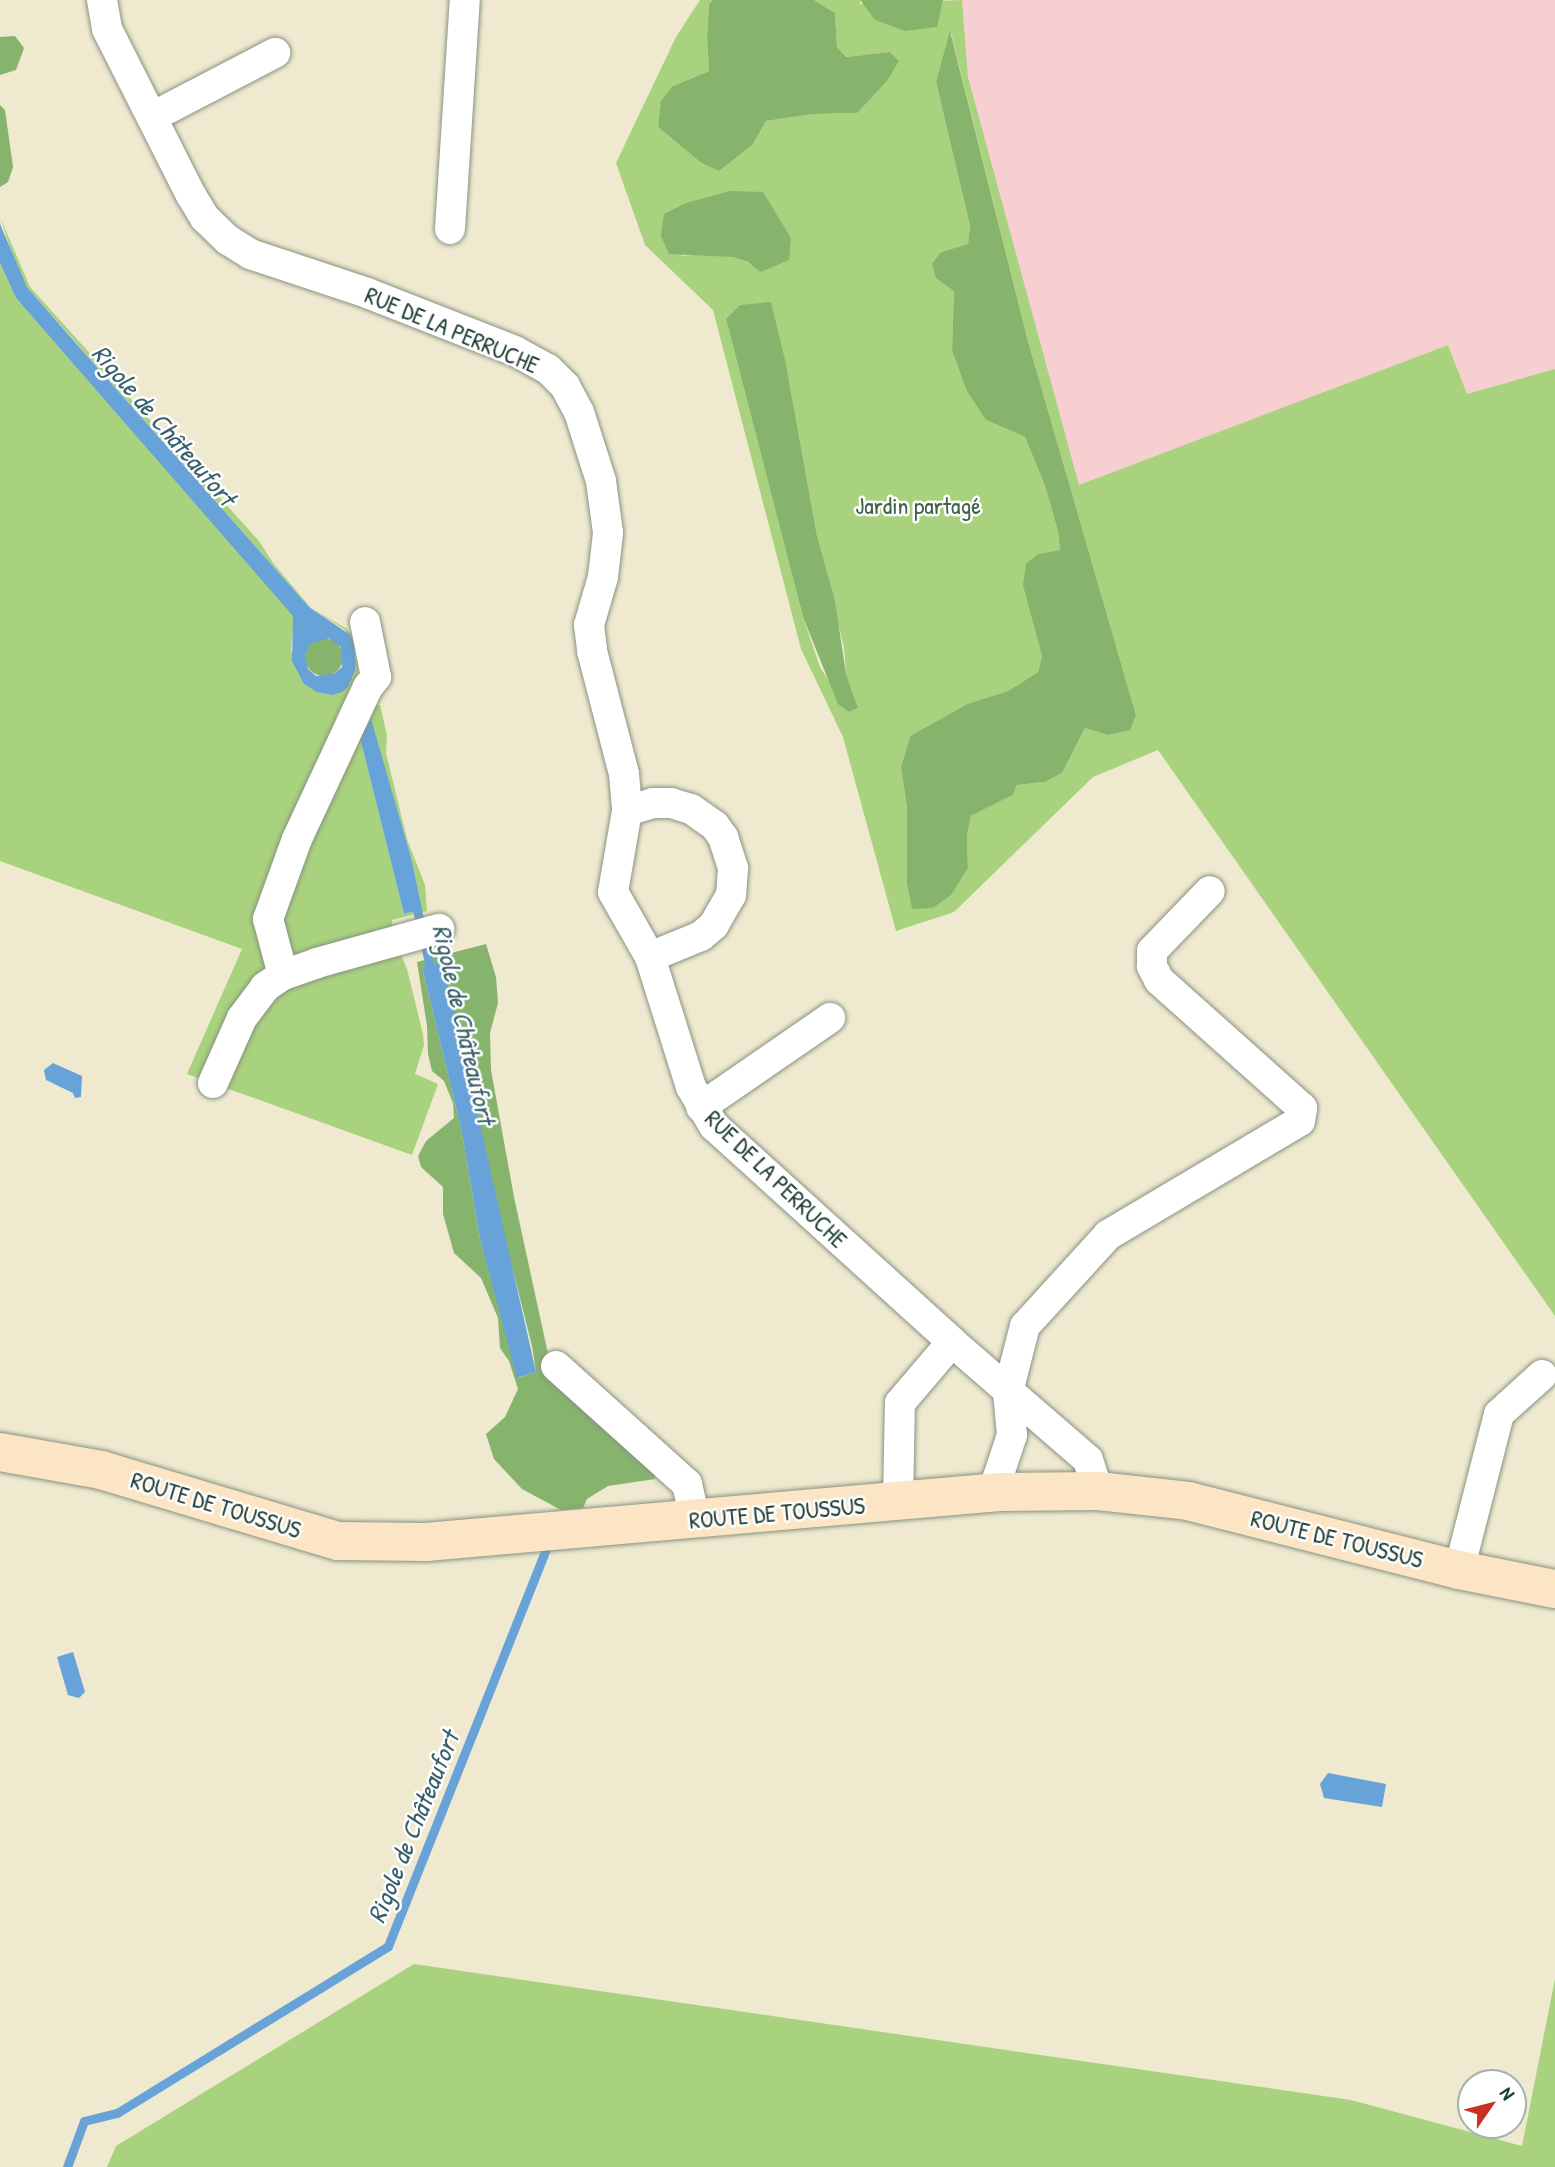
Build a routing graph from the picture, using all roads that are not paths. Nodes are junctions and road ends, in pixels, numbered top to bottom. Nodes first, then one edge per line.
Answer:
1 (102, 0) edge
2 (465, 0) edge
3 (275, 53) dead end
4 (152, 117) junction
5 (450, 229) dead end
6 (365, 622) dead end
7 (627, 811) junction
8 (1210, 891) dead end
9 (439, 929) dead end
10 (650, 957) junction
11 (283, 975) junction
12 (830, 1018) dead end
13 (213, 1083) dead end
14 (701, 1107) junction
15 (952, 1342) junction
16 (556, 1366) dead end
17 (1542, 1375) dead end
18 (1008, 1392) junction
19 (0, 1452) edge
20 (1098, 1491) junction
21 (999, 1492) junction
22 (898, 1503) junction
23 (695, 1520) junction
24 (1459, 1570) junction
25 (1555, 1589) edge

1 - 4 street, RUE DE LA PERRUCHE
2 - 5 street
3 - 4 street
4 - 7 street, RUE DE LA PERRUCHE
6 - 11 street
7 - 10 street, RUE DE LA PERRUCHE
7 - 10 street
8 - 18 street
9 - 11 street
10 - 14 street, RUE DE LA PERRUCHE
11 - 13 street
12 - 14 street
14 - 15 street, RUE DE LA PERRUCHE
15 - 18 street, RUE DE LA PERRUCHE
15 - 22 street
16 - 23 street
17 - 24 street
18 - 20 street, RUE DE LA PERRUCHE
18 - 21 street
19 - 23 street, ROUTE DE TOUSSUS
20 - 21 street, ROUTE DE TOUSSUS
20 - 24 street, ROUTE DE TOUSSUS
21 - 22 street, ROUTE DE TOUSSUS
22 - 23 street, ROUTE DE TOUSSUS
24 - 25 street, ROUTE DE TOUSSUS

